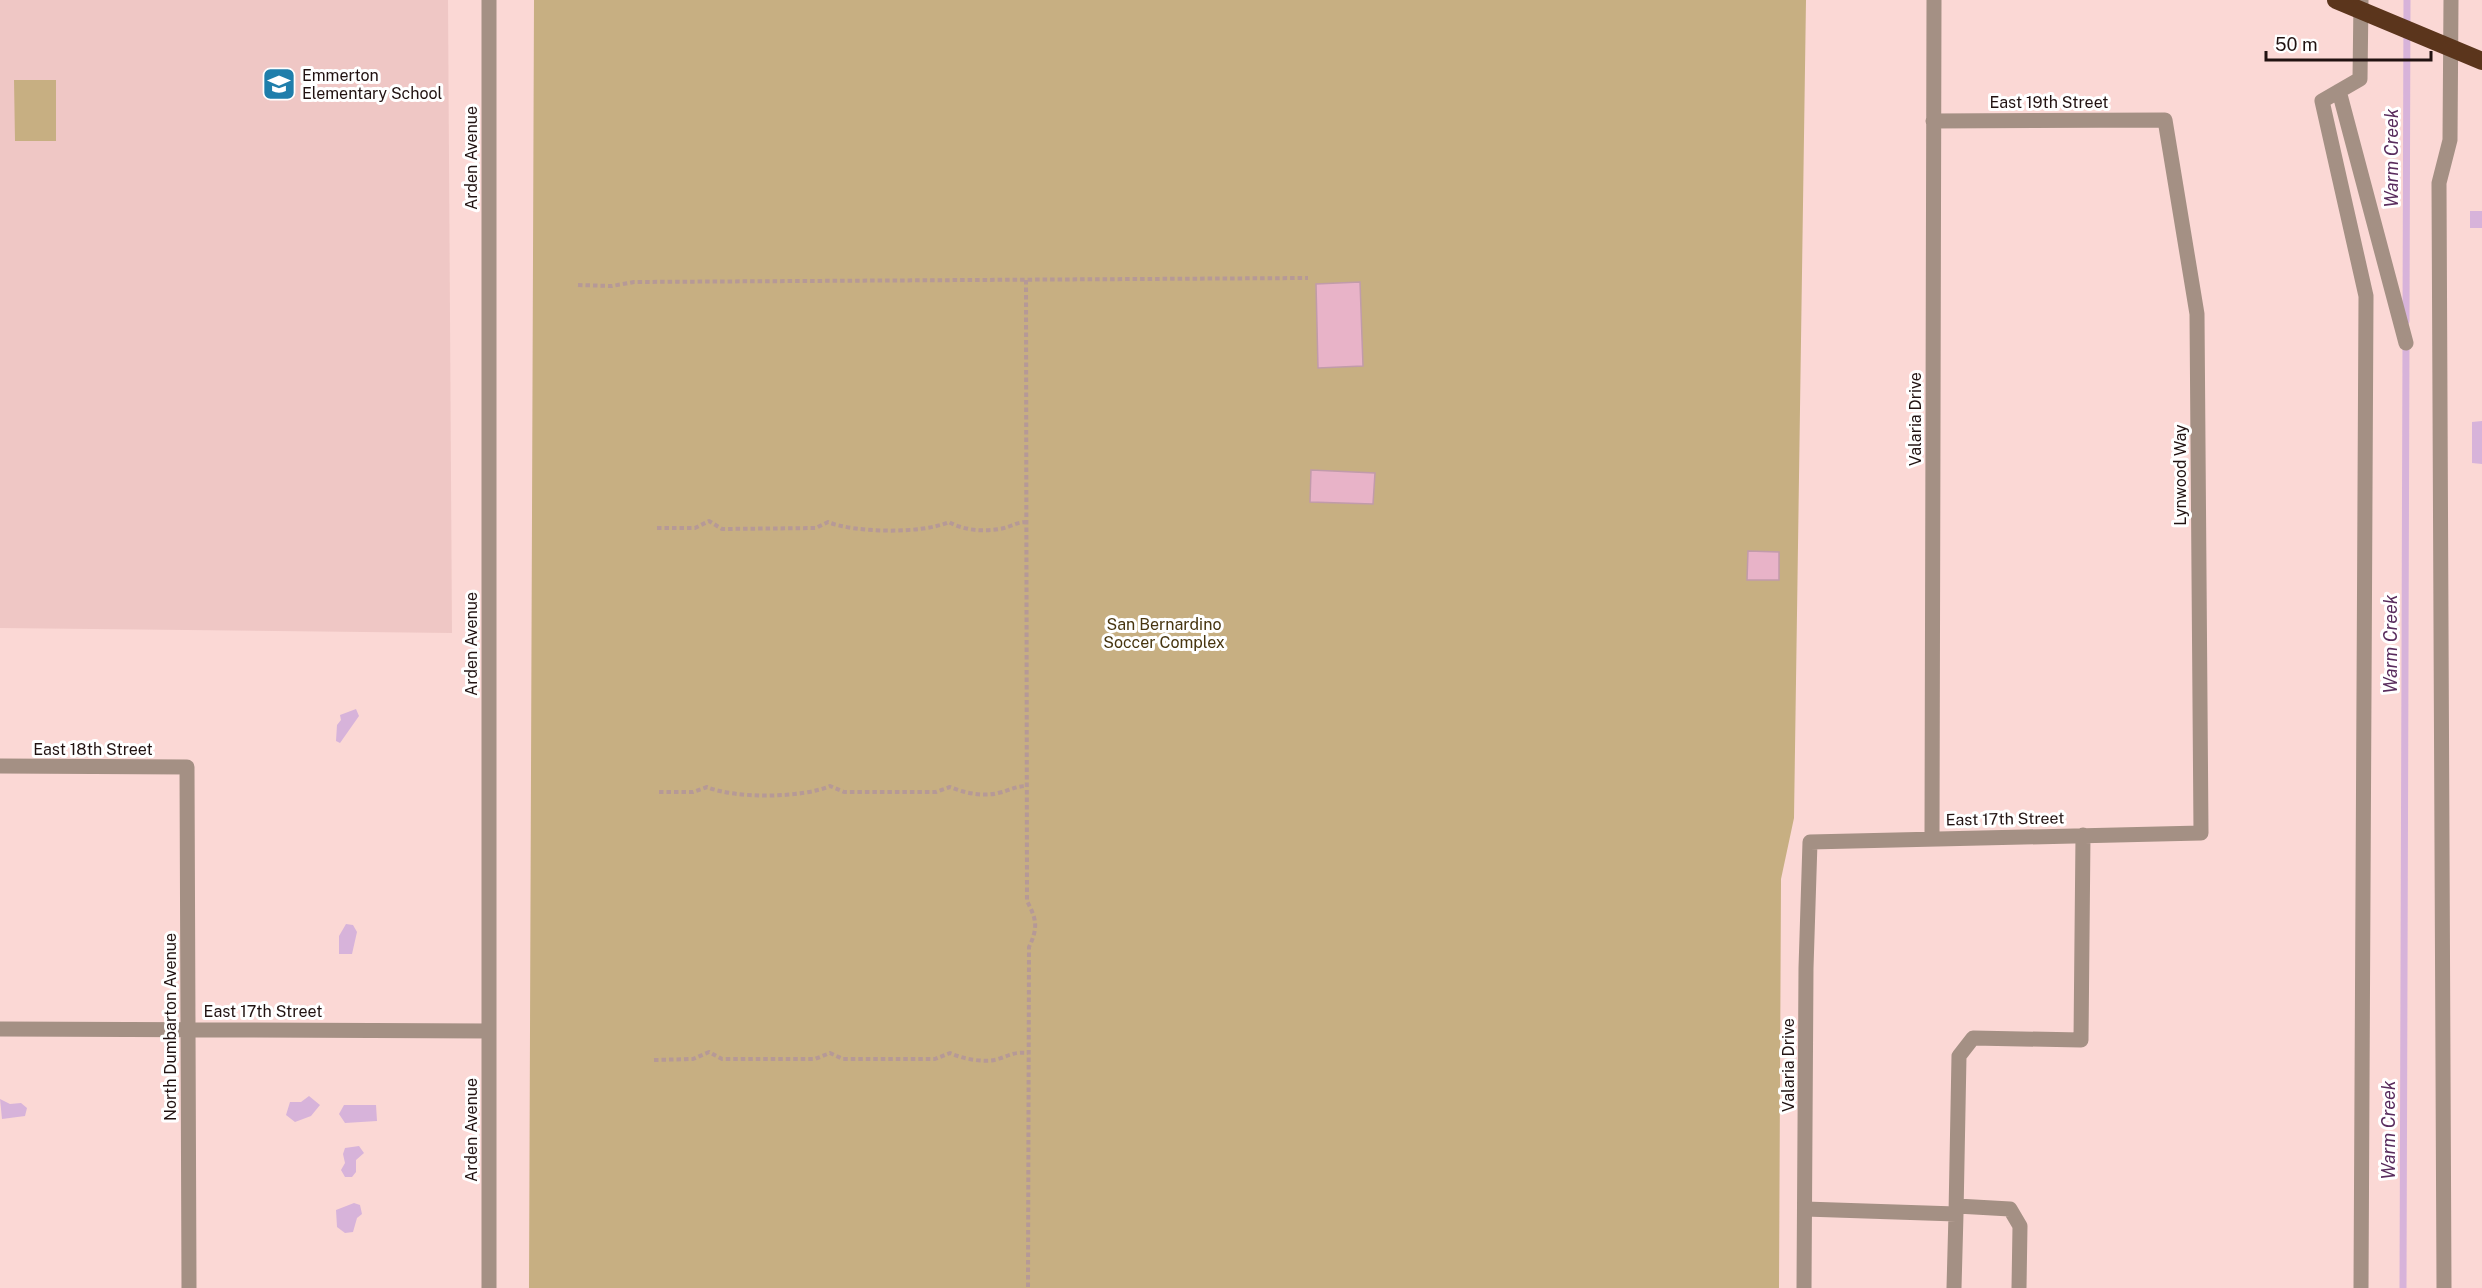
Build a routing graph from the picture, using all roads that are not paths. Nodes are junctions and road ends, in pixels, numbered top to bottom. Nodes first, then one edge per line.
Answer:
1 (489, 0) edge
2 (1934, 0) edge
3 (2336, 0) edge
4 (2361, 0) edge
5 (2451, 0) edge
6 (2482, 61) edge
7 (2339, 91) junction
8 (2165, 120) joint
9 (1933, 121) junction
10 (2406, 343) dead end
11 (0, 766) edge
12 (187, 767) joint
13 (2201, 832) joint
14 (2083, 835) junction
15 (1932, 838) junction
16 (1810, 842) joint
17 (188, 1028) junction
18 (0, 1029) edge
19 (489, 1031) junction
20 (1805, 1209) junction
21 (1956, 1210) junction
22 (189, 1288) edge
23 (489, 1288) edge
24 (1804, 1288) edge
25 (1954, 1288) edge
26 (2019, 1288) edge
27 (2361, 1288) edge
28 (2444, 1288) edge

1 - 19 street, Arden Avenue
2 - 9 street, Valaria Drive
3 - 6 highway, bridge
4 - 7 street
5 - 28 street
7 - 10 street
7 - 27 street
8 - 9 street, East 19th Street
8 - 13 street, Lynwood Way
9 - 15 street, Valaria Drive
11 - 12 street, East 18th Street
12 - 17 street, North Dumbarton Avenue
13 - 14 street, East 17th Street
14 - 15 street, East 17th Street
14 - 21 street
15 - 16 street, East 17th Street
16 - 20 street, Valaria Drive
17 - 18 street, East 17th Street
17 - 19 street, East 17th Street
17 - 22 street, North Dumbarton Avenue
19 - 23 street, Arden Avenue
20 - 21 street
20 - 24 street, Valaria Drive
21 - 25 street
21 - 26 street

